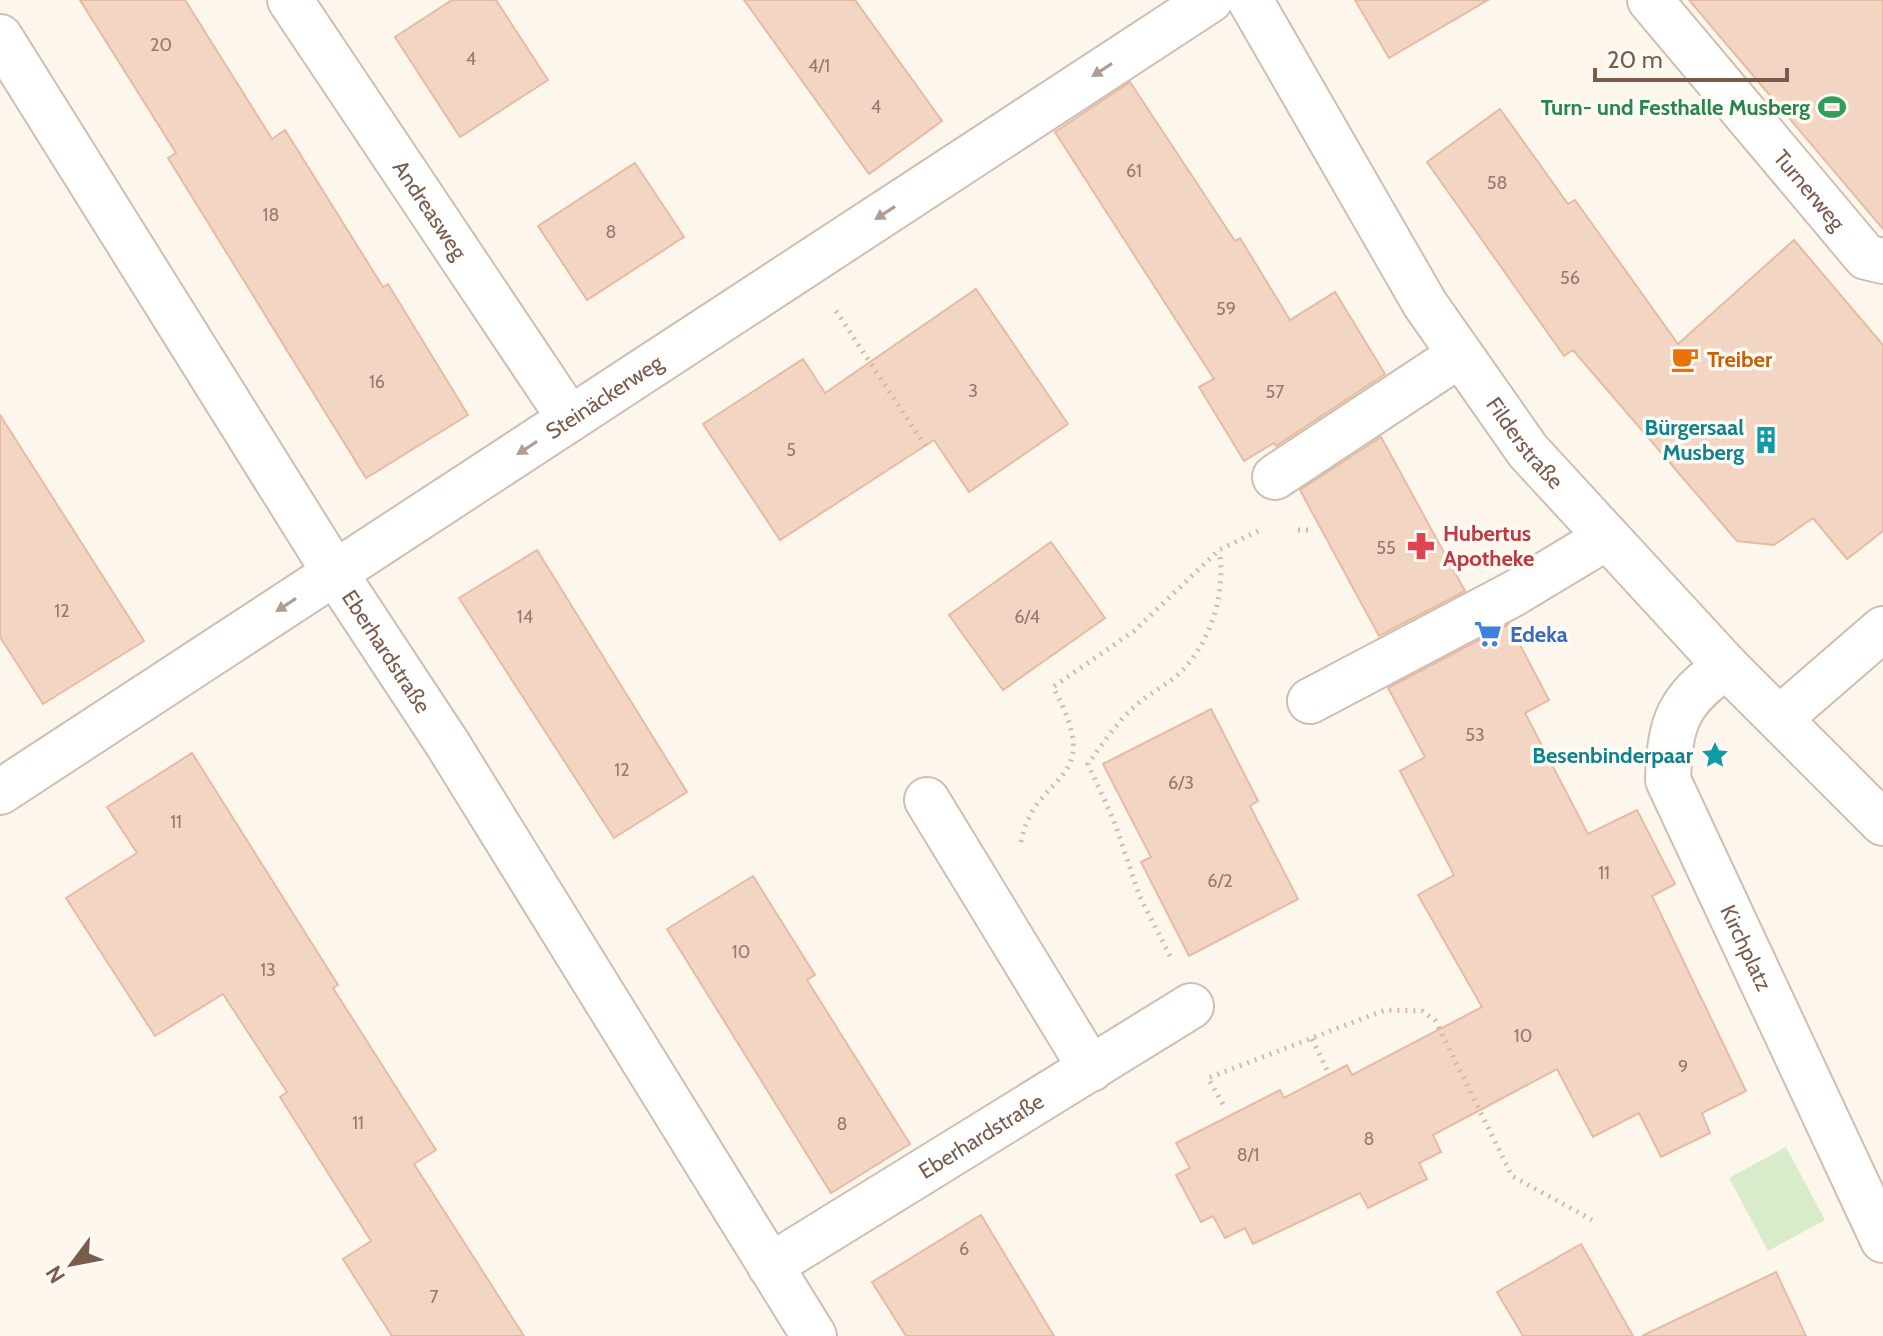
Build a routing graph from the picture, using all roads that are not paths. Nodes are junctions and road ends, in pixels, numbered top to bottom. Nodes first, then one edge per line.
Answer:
1 (290, 0) edge
2 (1210, 0) edge
3 (1250, 0) edge
4 (1650, 0) edge
5 (0, 37) edge
6 (1883, 261) edge
7 (1458, 356) junction
8 (570, 419) junction
9 (1275, 477) dead end
10 (1606, 538) junction
11 (335, 573) junction
12 (1883, 629) edge
13 (1726, 666) junction
14 (1310, 701) dead end
15 (1780, 718) junction
16 (0, 792) edge
17 (927, 800) dead end
18 (1883, 823) edge
19 (1191, 1006) road end
20 (1091, 1069) junction
21 (1883, 1240) edge
22 (770, 1266) junction
23 (814, 1336) edge

1 - 8 street, Andreasweg
2 -> 8 street, Steinäckerweg
3 - 7 street, Filderstraße
4 - 6 street, Turnerweg
5 - 11 street, Eberhardstraße
7 - 9 street
7 - 10 street, Filderstraße
8 -> 11 street, Steinäckerweg
10 - 13 street, Filderstraße
10 - 14 street
11 -> 16 street, Steinäckerweg
11 - 22 street, Eberhardstraße
12 - 15 street
13 - 15 street, Filderstraße
13 - 21 street, Kirchplatz
15 - 18 street, Filderstraße
17 - 20 street
19 - 20 street, Eberhardstraße
20 - 22 street, Eberhardstraße
22 - 23 street, Eberhardstraße

